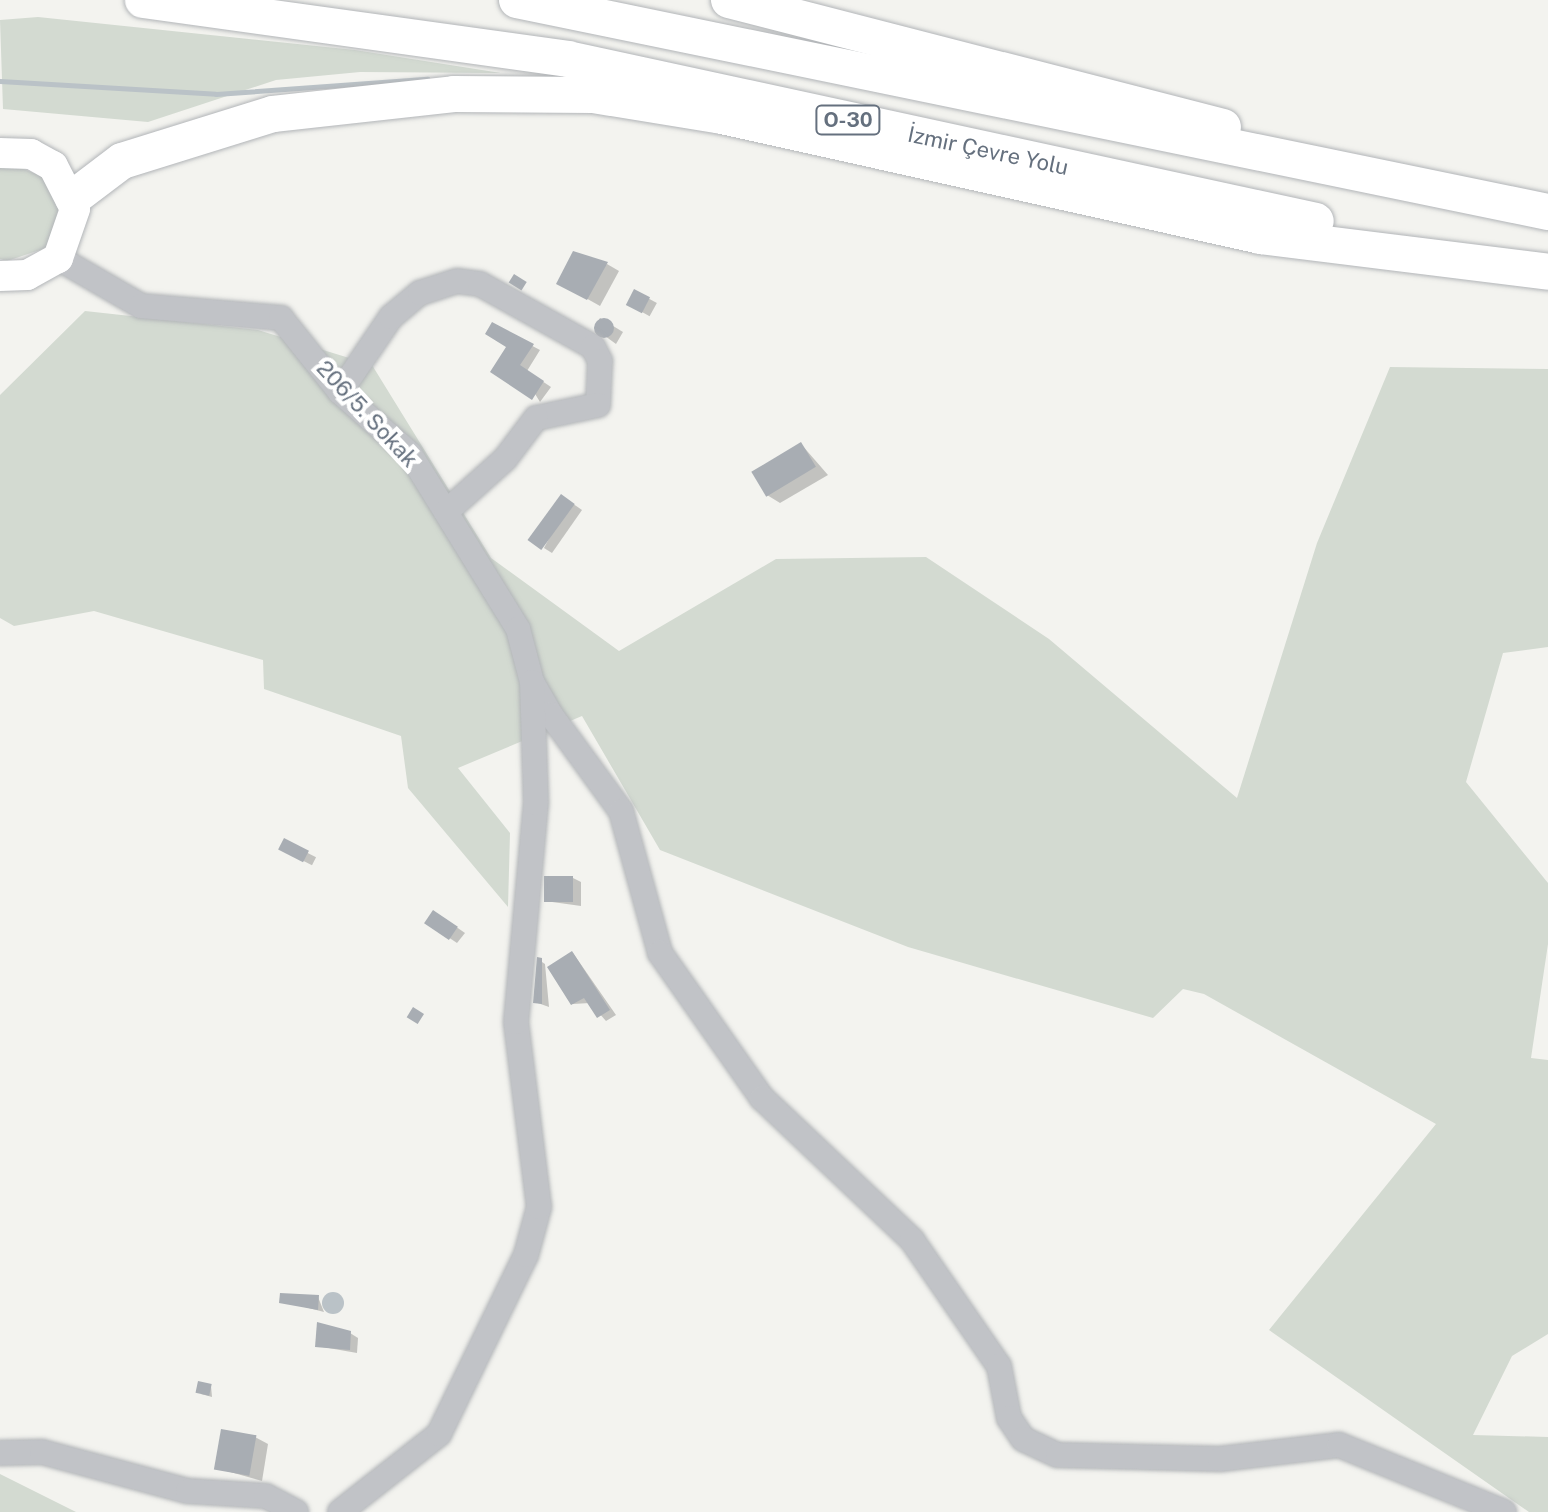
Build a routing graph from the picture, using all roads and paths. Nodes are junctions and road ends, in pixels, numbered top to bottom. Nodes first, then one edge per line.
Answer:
1 (143, 0) edge
2 (517, 0) edge
3 (729, 0) edge
4 (0, 137) edge
5 (0, 153) edge
6 (43, 159) junction
7 (1548, 193) edge
8 (73, 198) junction
9 (1548, 212) edge
10 (58, 258) junction
11 (1548, 265) edge
12 (1548, 272) edge
13 (0, 276) edge
14 (340, 392) junction
15 (446, 512) junction
16 (532, 682) junction
17 (0, 1453) edge
18 (296, 1512) edge
19 (340, 1512) edge
20 (1504, 1512) edge

1 - 11 highway, İzmir Çevre Yolu / O-30
2 - 9 highway, O-30
3 - 7 highway
4 - 6 main road
5 - 6 main road
6 - 8 main road
8 - 10 main road
8 - 12 highway
10 - 13 main road
10 - 14 street, 206/5. Sokak
14 - 15 street, 206/5. Sokak
14 - 15 street
15 - 16 street, 206/5. Sokak
16 - 19 street
16 - 20 street
17 - 18 street

